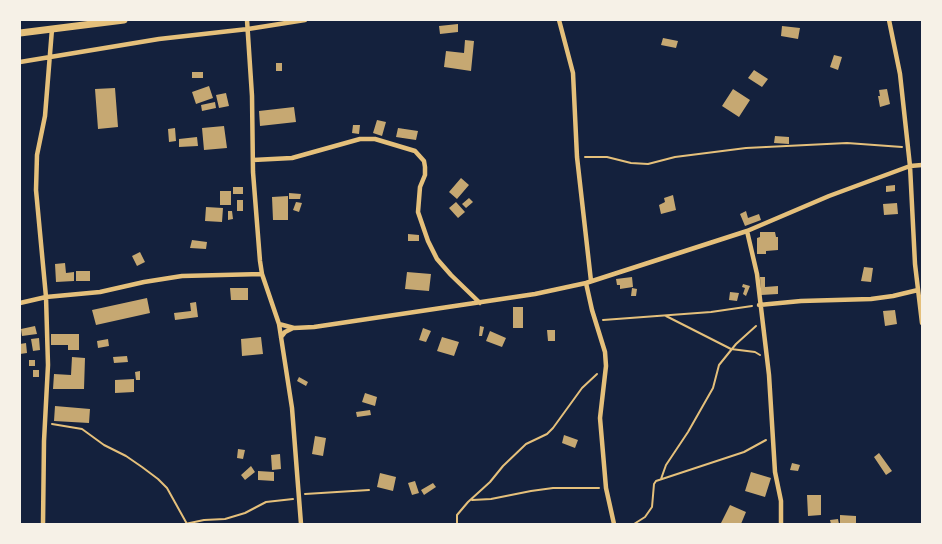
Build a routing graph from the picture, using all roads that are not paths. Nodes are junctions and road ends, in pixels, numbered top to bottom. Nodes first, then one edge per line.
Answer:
1 (124, 20) edge
2 (247, 20) edge
3 (305, 20) edge
4 (560, 20) edge
5 (890, 20) edge
6 (52, 29) junction
7 (248, 29) junction
8 (20, 33) edge
9 (49, 57) junction
10 (20, 62) edge
11 (253, 160) junction
12 (910, 166) junction
13 (922, 166) edge
14 (747, 231) junction
15 (262, 274) junction
16 (588, 282) junction
17 (918, 290) junction
18 (46, 297) junction
19 (20, 303) edge
20 (480, 303) junction
21 (759, 305) junction
22 (922, 323) edge
23 (279, 324) junction
24 (294, 328) junction
25 (281, 337) junction
26 (43, 524) edge
27 (300, 524) edge
28 (614, 524) edge
29 (781, 524) edge

1 - 6 highway
2 - 7 street
3 - 7 street
4 - 16 street
5 - 12 street
6 - 8 highway
6 - 9 street
7 - 9 street
7 - 11 street
9 - 10 street
9 - 18 street
11 - 15 street
11 - 20 street
12 - 13 street
12 - 14 street
12 - 17 street
14 - 16 street
14 - 21 street
15 - 18 street
15 - 23 street
16 - 20 street
16 - 28 street
17 - 21 street
17 - 22 street
18 - 19 street
18 - 26 street
20 - 24 street
21 - 29 street
23 - 24 street
23 - 25 street
24 - 25 street
25 - 27 street

